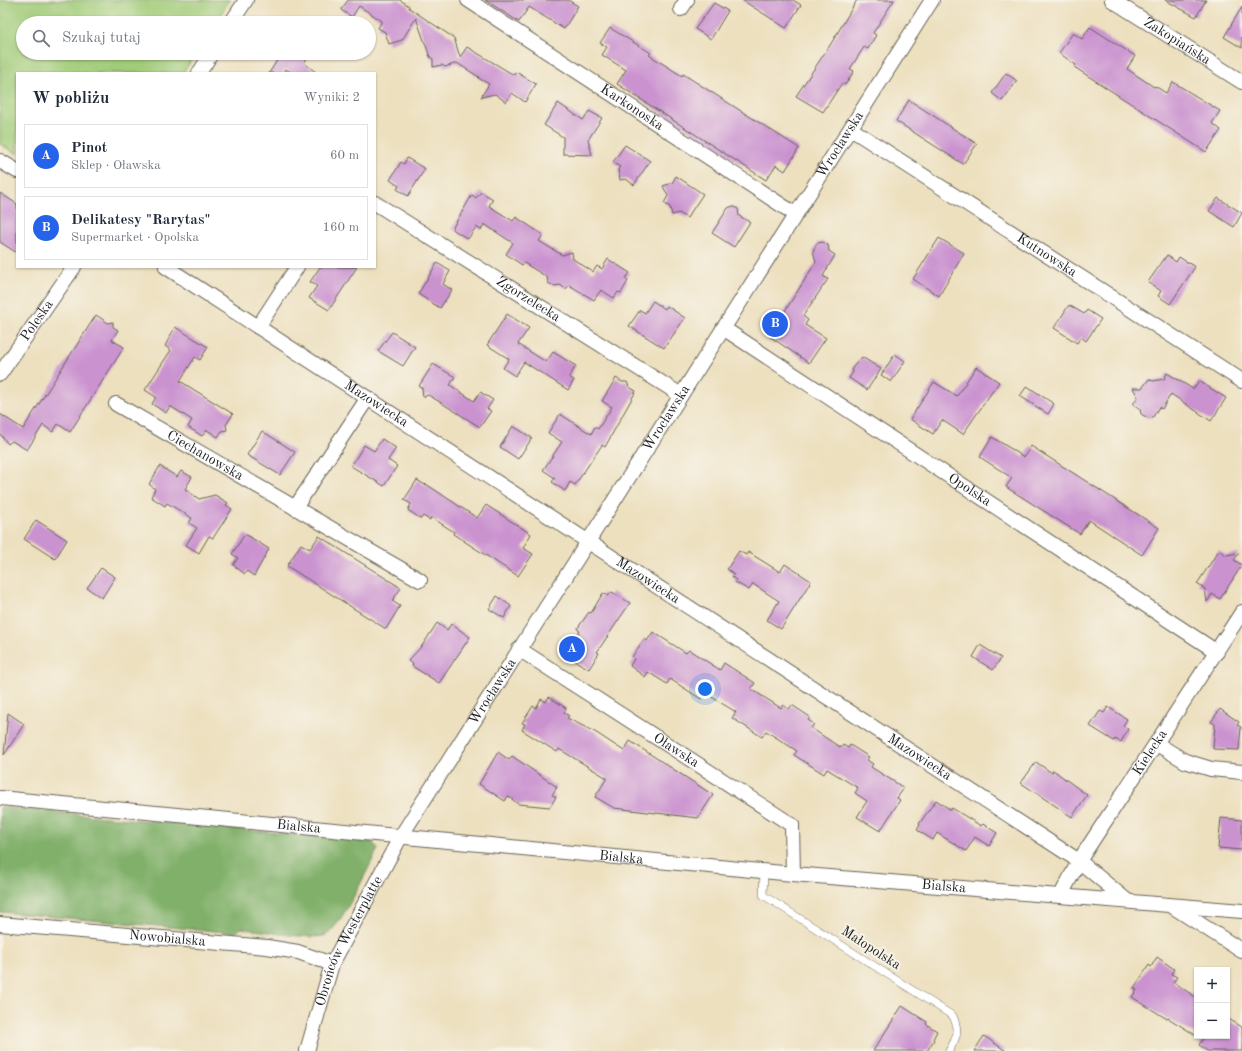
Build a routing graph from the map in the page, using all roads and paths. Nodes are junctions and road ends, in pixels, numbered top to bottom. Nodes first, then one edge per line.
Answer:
1 (246, 0) edge
2 (468, 0) edge
3 (932, 0) edge
4 (1112, 0) edge
5 (236, 16) edge
6 (207, 60) edge
7 (200, 72) edge
8 (1242, 82) edge
9 (851, 129) junction
10 (0, 161) edge
11 (16, 171) edge
12 (376, 204) edge
13 (795, 214) junction
14 (73, 268) edge
15 (168, 268) edge
16 (296, 268) edge
17 (258, 327) junction
18 (723, 328) junction
19 (0, 374) edge
20 (1242, 381) edge
21 (681, 395) junction
22 (366, 399) junction
23 (116, 404) dead end
24 (295, 508) junction
25 (588, 541) junction
26 (420, 580) dead end
27 (1242, 612) edge
28 (519, 649) junction
29 (1217, 652) junction
30 (1157, 744) junction
31 (1242, 772) edge
32 (0, 798) edge
33 (401, 836) junction
34 (1079, 861) junction
35 (764, 871) junction
36 (793, 874) junction
37 (1061, 894) junction
38 (1126, 900) junction
39 (1170, 904) junction
40 (1242, 911) edge
41 (0, 924) edge
42 (1242, 952) edge
43 (332, 964) junction
44 (307, 1051) edge
45 (949, 1051) edge

1 - 5 street
2 - 13 street, Karkonoska
3 - 9 street, Wrocławska
4 - 8 street, Zakopiańska
6 - 7 street
9 - 13 street, Wrocławska
9 - 20 street, Kutnowska
10 - 11 street
12 - 21 street, Zgorzelecka
13 - 18 street, Wrocławska
14 - 19 street, Poleska
15 - 17 street, Mazowiecka
16 - 17 street
17 - 22 street, Mazowiecka
18 - 21 street, Wrocławska
18 - 29 street, Opolska
21 - 25 street, Wrocławska
22 - 24 street
22 - 25 street, Mazowiecka
23 - 24 street, Ciechanowska
24 - 26 street, Ciechanowska
25 - 28 street, Wrocławska
25 - 34 street, Mazowiecka
27 - 29 street, Kielecka
28 - 33 street, Wrocławska
28 - 36 street, Oławska
29 - 30 street, Kielecka
30 - 31 street
30 - 34 street, Kielecka
32 - 33 street, Bialska
33 - 35 street, Bialska
33 - 43 street, Obrońców Westerplatte
34 - 37 street, Kielecka
34 - 38 street, Mazowiecka
35 - 36 street, Bialska
35 - 45 lane, Małopolska
36 - 37 street, Bialska
37 - 38 street, Bialska
38 - 39 street, Bialska
39 - 40 street, Bialska
39 - 42 street
41 - 43 street, Nowobialska
43 - 44 street, Obrońców Westerplatte

